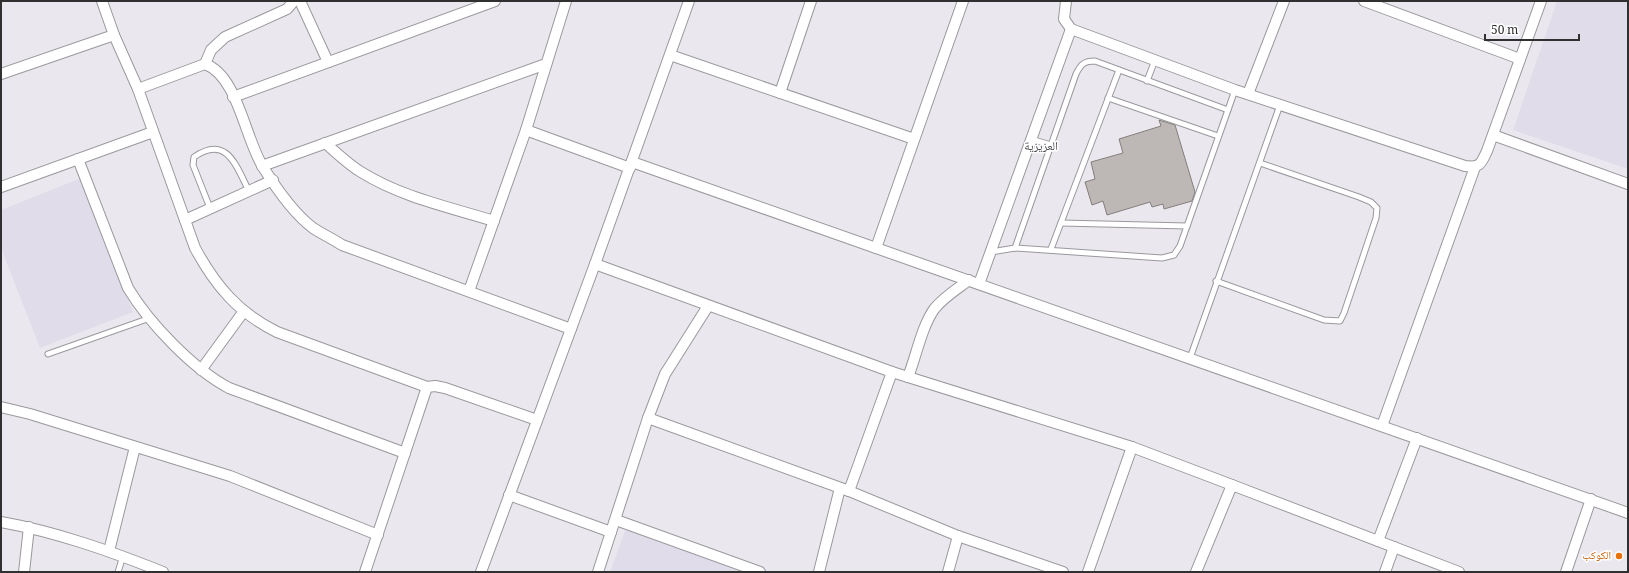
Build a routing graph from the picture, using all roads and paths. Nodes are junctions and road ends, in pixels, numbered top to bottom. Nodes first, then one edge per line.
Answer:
1 (102, 1) edge
2 (294, 1) edge
3 (300, 1) edge
4 (495, 1) edge
5 (566, 1) edge
6 (811, 1) edge
7 (963, 1) edge
8 (1066, 1) edge
9 (1284, 1) edge
10 (1364, 1) edge
11 (1542, 1) edge
12 (687, 2) edge
13 (481, 3) edge
14 (1071, 28) junction
15 (114, 35) junction
16 (670, 55) junction
17 (1520, 59) junction
18 (1155, 60) junction
19 (328, 62) junction
20 (205, 64) junction
21 (546, 64) junction
22 (1119, 70) junction
23 (1, 74) edge
24 (1147, 80) junction
25 (138, 89) junction
26 (1234, 90) junction
27 (780, 93) junction
28 (1248, 94) junction
29 (234, 97) junction
30 (1108, 98) junction
31 (1280, 105) junction
32 (1228, 110) junction
33 (526, 130) junction
34 (154, 132) junction
35 (1493, 135) junction
36 (1218, 136) junction
37 (914, 139) junction
38 (1031, 139) junction
39 (325, 144) junction
40 (1051, 145) junction
41 (78, 159) junction
42 (1260, 163) junction
43 (631, 165) junction
44 (262, 166) junction
45 (1475, 167) junction
46 (273, 180) junction
47 (1628, 184) edge
48 (1, 187) edge
49 (249, 191) junction
50 (210, 208) junction
51 (185, 220) junction
52 (494, 221) junction
53 (1061, 223) junction
54 (1187, 226) junction
55 (876, 248) junction
56 (1015, 248) junction
57 (1051, 249) junction
58 (990, 252) junction
59 (595, 264) junction
60 (969, 280) junction
61 (1216, 281) junction
62 (979, 284) junction
63 (468, 291) junction
64 (708, 306) junction
65 (244, 311) junction
66 (150, 318) junction
67 (571, 329) junction
68 (48, 354) dead end
69 (1190, 358) junction
70 (201, 370) junction
71 (892, 372) junction
72 (908, 377) junction
73 (427, 387) junction
74 (1, 407) edge
75 (648, 418) junction
76 (537, 420) junction
77 (1382, 426) junction
78 (1417, 438) junction
79 (135, 447) junction
80 (1132, 447) junction
81 (405, 453) junction
82 (1232, 485) junction
83 (845, 489) junction
84 (509, 495) junction
85 (1590, 499) junction
86 (1628, 513) edge
87 (616, 520) junction
88 (1, 522) edge
89 (29, 527) junction
90 (611, 532) junction
91 (378, 535) junction
92 (958, 536) junction
93 (1378, 541) junction
94 (1394, 547) junction
95 (109, 551) junction
96 (123, 556) junction
97 (24, 572) edge
98 (118, 572) edge
99 (163, 572) edge
100 (365, 572) edge
101 (481, 572) edge
102 (598, 572) edge
103 (760, 572) edge
104 (819, 572) edge
105 (948, 572) edge
106 (1063, 572) edge
107 (1088, 572) edge
108 (1196, 572) edge
109 (1385, 572) edge
110 (1459, 572) edge
111 (1566, 572) edge

1 - 15 street
2 - 20 street
3 - 19 street
4 - 13 street
5 - 21 street
6 - 27 street
7 - 37 street
8 - 14 street
9 - 28 street
10 - 17 street
11 - 17 street
12 - 16 street
13 - 19 street
14 - 18 street
14 - 38 street
15 - 23 street
15 - 25 street
16 - 27 street
16 - 43 street
17 - 35 street
18 - 24 lane
18 - 26 street
19 - 29 street
20 - 25 street
20 - 29 street
21 - 33 street
21 - 39 street
22 - 24 lane
22 - 30 lane
22 - 40 lane
24 - 32 lane
25 - 34 street
26 - 28 street
26 - 32 lane
27 - 37 street
28 - 31 street
29 - 44 street
30 - 36 lane
30 - 53 lane
31 - 42 lane
31 - 45 street
32 - 36 lane
33 - 43 street
33 - 52 street
34 - 41 street
34 - 51 street
35 - 45 street
35 - 47 street
36 - 54 lane
37 - 55 street
38 - 40 lane
38 - 58 street
39 - 44 street
39 - 52 street
40 - 56 lane
41 - 48 street
41 - 66 street
42 - 61 lane
42 - 61 lane
43 - 55 street
43 - 59 street
44 - 46 street
45 - 77 street
46 - 49 street
46 - 63 street
49 - 50 street
49 - 50 lane
50 - 51 street
51 - 65 street
52 - 63 street
53 - 54 lane
53 - 57 lane
54 - 57 lane
55 - 60 street
56 - 57 lane
56 - 58 lane
58 - 62 street
59 - 64 street
59 - 67 street
60 - 62 street
60 - 72 street
61 - 69 lane
62 - 69 street
63 - 67 street
64 - 71 street
64 - 75 street
65 - 70 street
65 - 73 street
66 - 68 lane
66 - 70 street
67 - 76 street
69 - 77 street
70 - 81 street
71 - 72 street
71 - 83 street
72 - 80 street
73 - 76 street
73 - 81 street
74 - 79 street
75 - 83 street
75 - 87 street
76 - 84 street
77 - 78 street
78 - 85 street
78 - 93 street
79 - 91 street
79 - 95 street
80 - 82 street
80 - 107 street
81 - 91 street
82 - 93 street
82 - 108 street
83 - 92 street
83 - 104 street
84 - 90 street
84 - 101 street
85 - 86 street
85 - 111 street
87 - 90 street
87 - 103 street
88 - 89 street
89 - 95 street
89 - 97 street
90 - 102 street
91 - 100 street
92 - 105 street
92 - 106 street
93 - 94 street
94 - 109 street
94 - 110 street
95 - 96 street
96 - 98 lane
96 - 99 street

